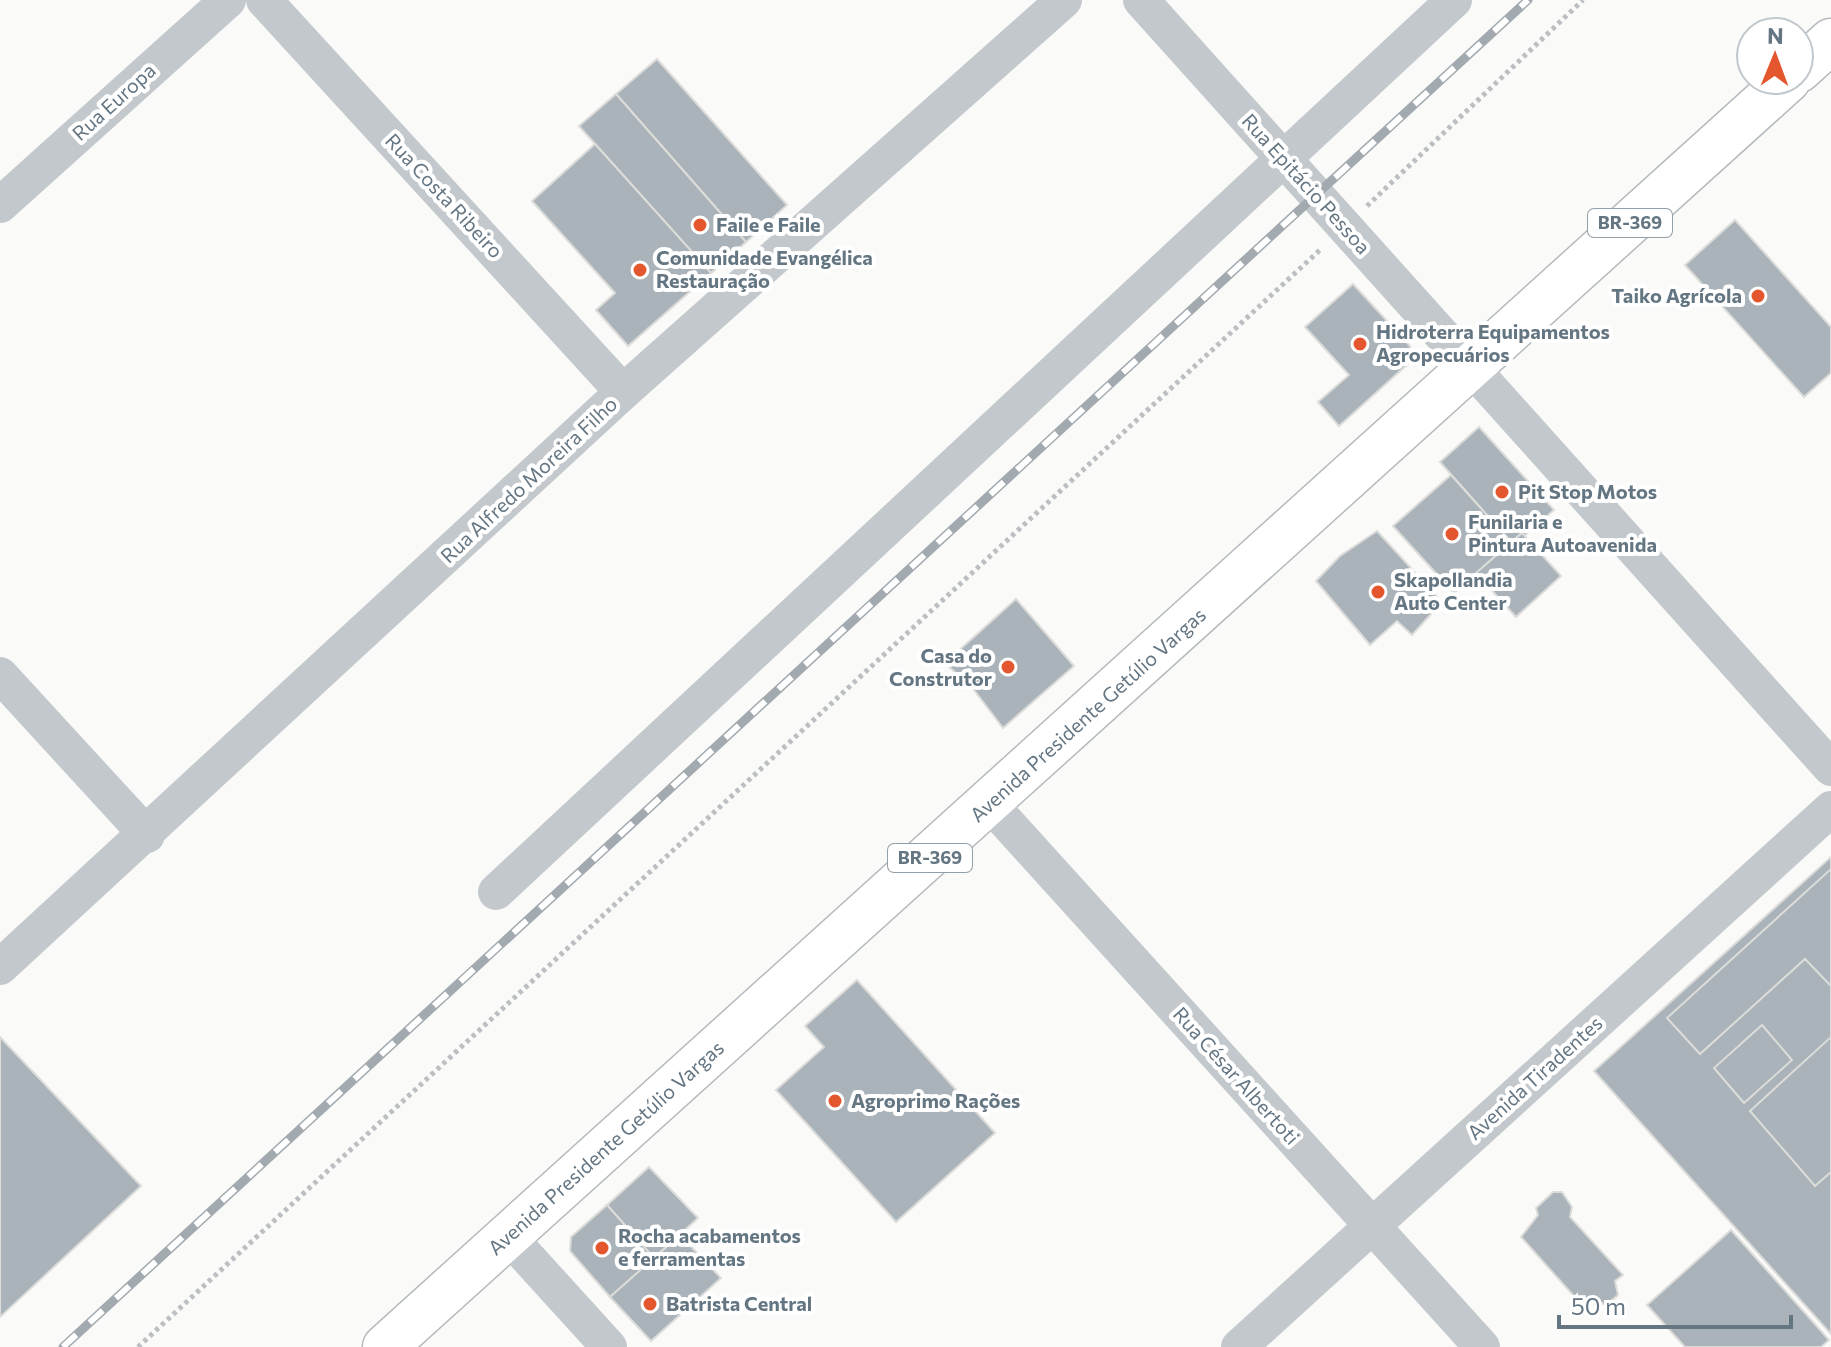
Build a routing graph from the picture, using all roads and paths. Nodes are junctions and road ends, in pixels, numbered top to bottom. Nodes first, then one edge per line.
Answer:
1 (228, 0) edge
2 (264, 0) edge
3 (1064, 0) edge
4 (1141, 0) edge
5 (1454, 0) edge
6 (1583, 0) edge
7 (1831, 41) edge
8 (1815, 56) edge
9 (1770, 96) edge
10 (1283, 158) junction
11 (0, 205) edge
12 (1345, 226) junction
13 (1472, 367) junction
14 (623, 392) junction
15 (0, 675) edge
16 (1831, 768) edge
17 (990, 804) junction
18 (1831, 809) edge
19 (147, 835) junction
20 (496, 892) dead end
21 (0, 967) edge
22 (1372, 1226) junction
23 (508, 1236) junction
24 (138, 1347) edge
25 (385, 1347) edge
26 (609, 1347) edge
27 (1239, 1347) edge
28 (1482, 1347) edge

1 - 11 street, Rua Europa
2 - 14 street, Rua Costa Ribeiro
3 - 14 street, Rua Alfredo Moreira Filho
4 - 10 street, Rua Epitácio Pessoa
5 - 10 street
6 - 12 path
7 - 8 main road
9 - 13 main road, Avenida Presidente Getúlio Vargas / BR-369
10 - 12 street, Rua Epitácio Pessoa
10 - 20 street
12 - 13 street, Rua Epitácio Pessoa
12 - 24 path
13 - 16 street, Rua Epitácio Pessoa
13 - 17 main road, Avenida Presidente Getúlio Vargas / BR-369
14 - 19 street, Rua Alfredo Moreira Filho
15 - 19 street
17 - 22 street, Rua César Albertoti
17 - 23 main road, Avenida Presidente Getúlio Vargas / BR-369
18 - 22 street, Avenida Tiradentes
19 - 21 street, Rua Alfredo Moreira Filho
22 - 27 street, Avenida Tiradentes
22 - 28 street, Rua César Albertoti
23 - 25 main road, Avenida Presidente Getúlio Vargas / BR-369
23 - 26 street

